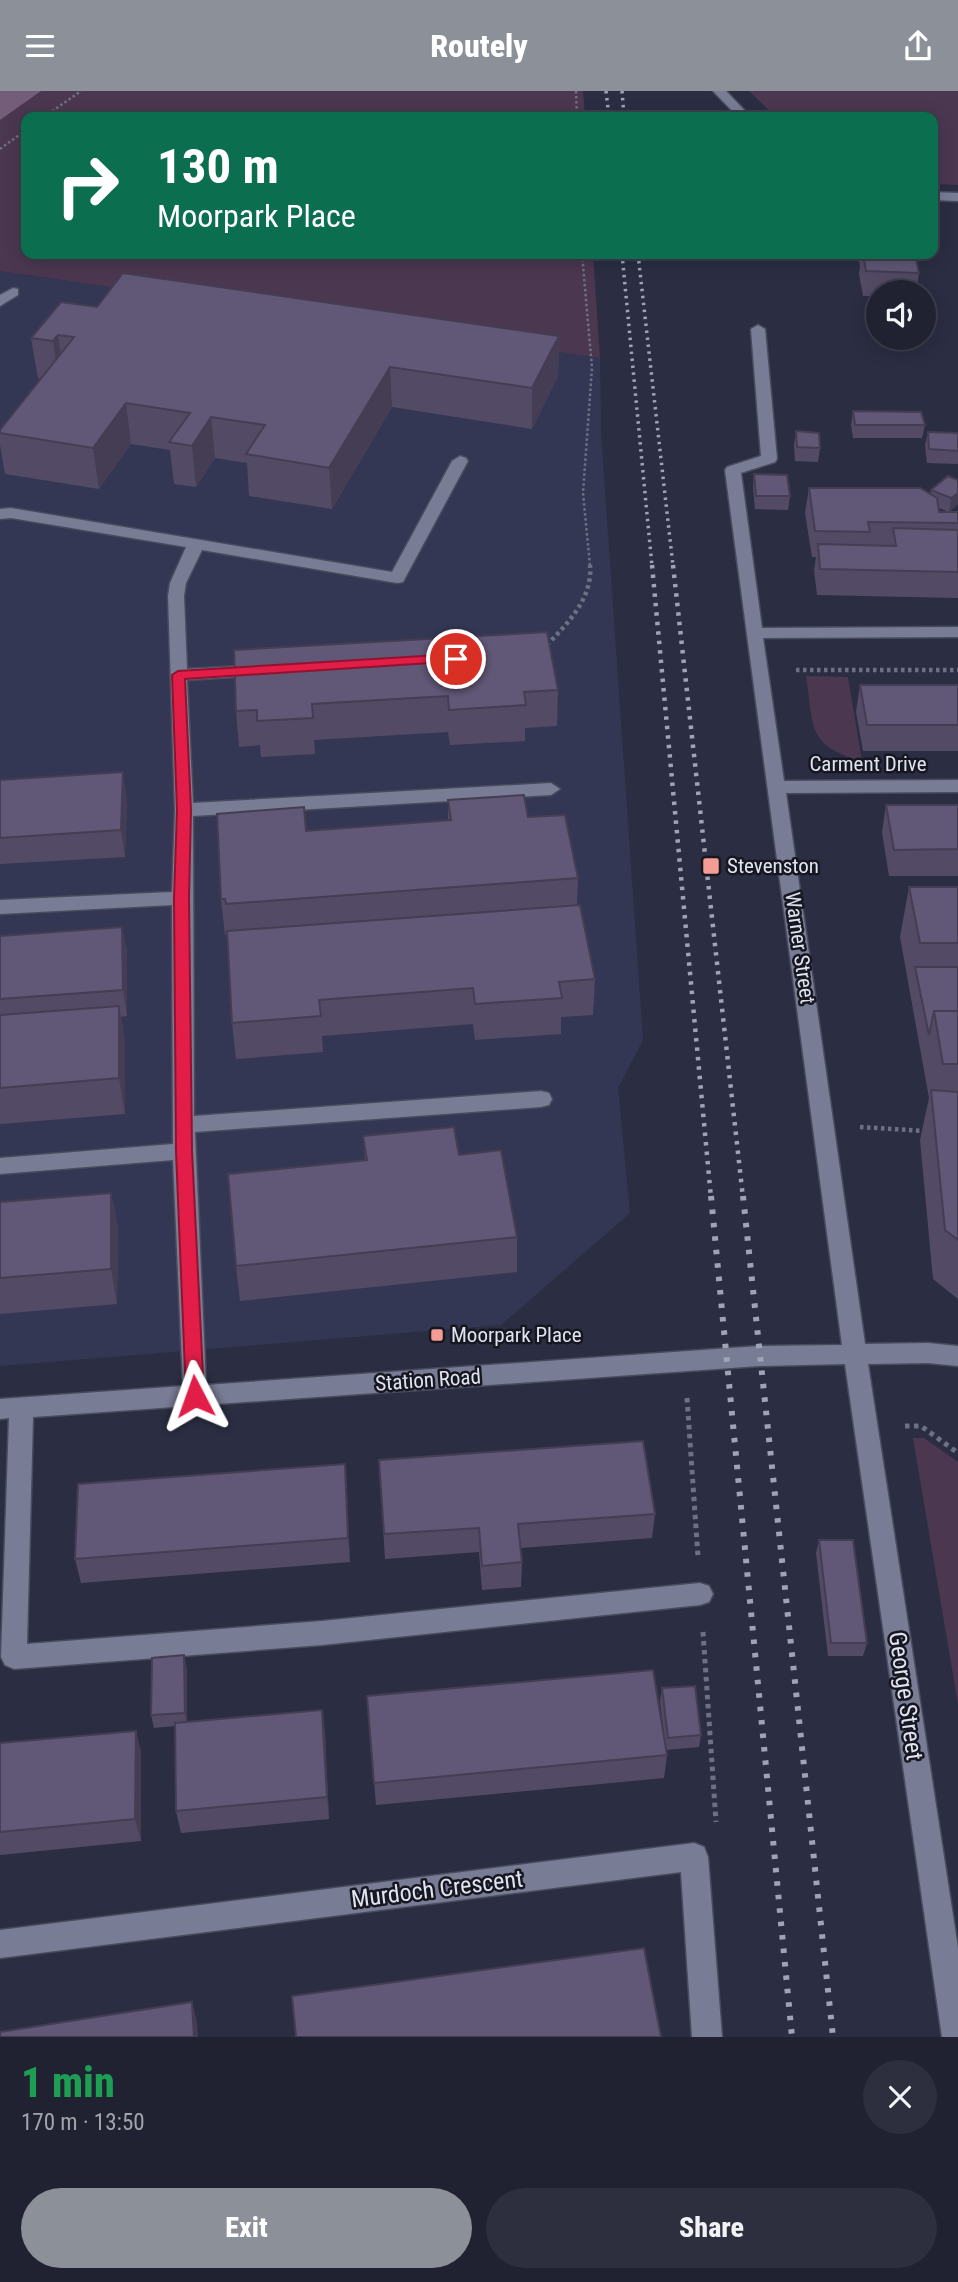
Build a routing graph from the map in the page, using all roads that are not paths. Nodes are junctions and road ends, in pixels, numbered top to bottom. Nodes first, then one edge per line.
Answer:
1 (719, 91) edge
2 (740, 112) edge
3 (938, 196) edge
4 (958, 197) edge
5 (13, 292) dead end
6 (0, 302) edge
7 (758, 329) dead end
8 (460, 461) dead end
9 (0, 514) edge
10 (195, 544) junction
11 (958, 632) edge
12 (755, 633) junction
13 (289, 669) edge
14 (178, 675) junction
15 (958, 786) edge
16 (777, 787) junction
17 (551, 789) dead end
18 (184, 810) junction
19 (182, 898) junction
20 (0, 907) edge
21 (541, 1099) dead end
22 (184, 1125) junction
23 (184, 1151) junction
24 (0, 1166) edge
25 (856, 1356) junction
26 (958, 1356) edge
27 (195, 1396) junction
28 (11, 1408) edge
29 (700, 1594) dead end
30 (0, 1944) edge
31 (707, 2037) edge
32 (957, 2037) edge

1 - 2 street
3 - 4 street
5 - 6 street
7 - 12 street, Warner Street
8 - 10 street
9 - 10 street
10 - 14 street
11 - 12 street
12 - 16 street, Warner Street
13 - 14 street
14 - 18 street
15 - 16 street, Carment Drive
16 - 25 street, Warner Street
17 - 18 street
18 - 19 street
19 - 20 street
19 - 22 street
21 - 22 street
22 - 23 street
23 - 24 street
23 - 27 street
25 - 26 street, Station Road
25 - 27 street, Station Road
25 - 32 street, George Street
27 - 28 street, Station Road
28 - 29 street
30 - 31 street, Murdoch Crescent

